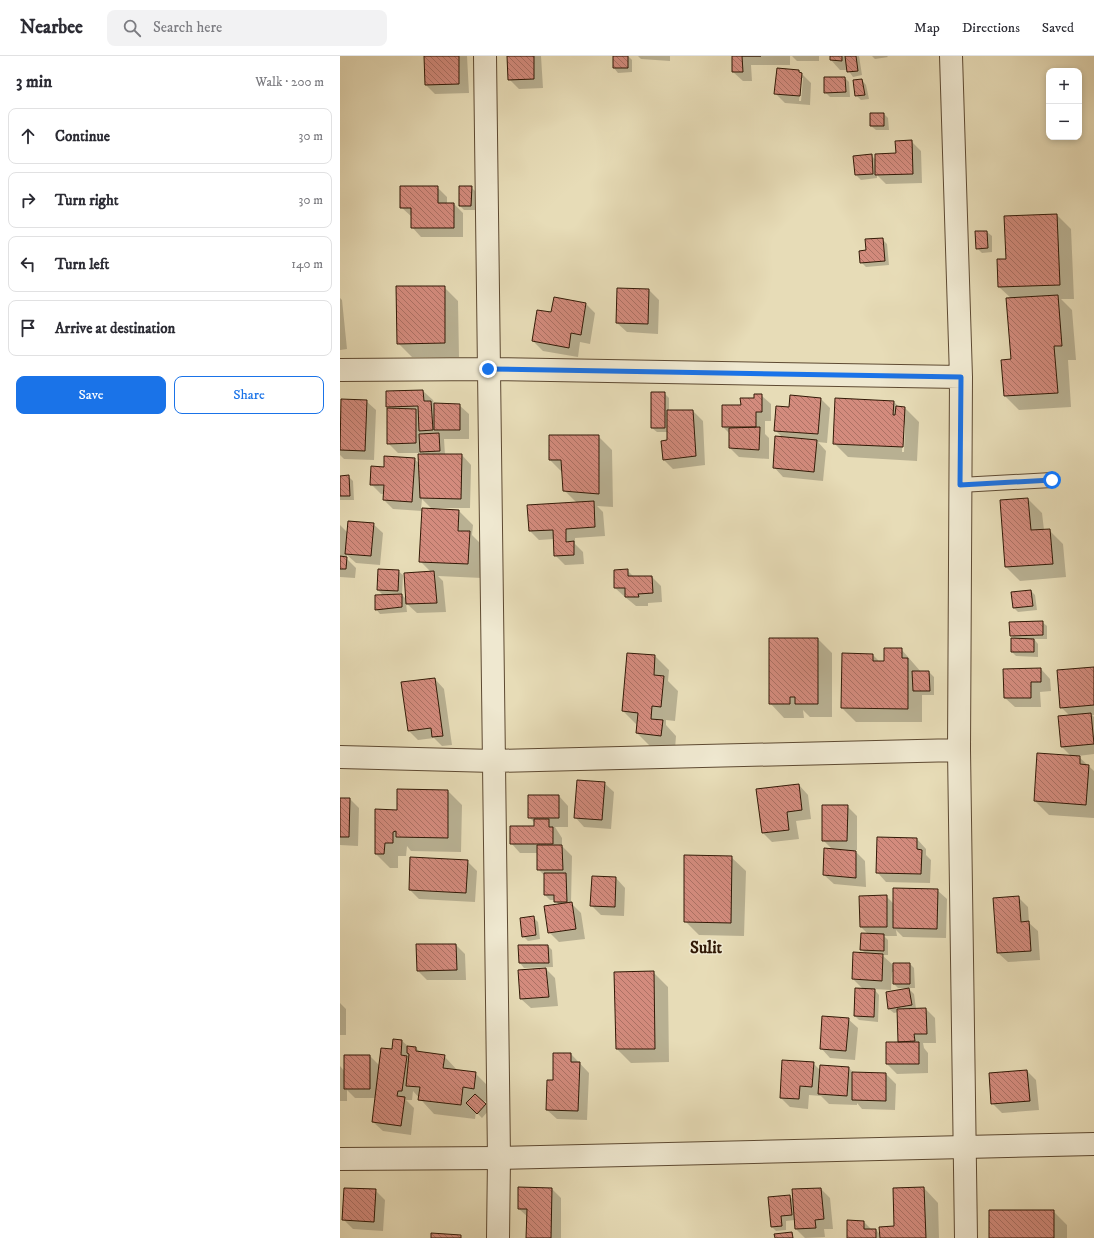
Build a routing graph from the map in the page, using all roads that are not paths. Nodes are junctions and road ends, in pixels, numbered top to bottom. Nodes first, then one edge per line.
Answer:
1 (485, 56) edge
2 (951, 56) edge
3 (488, 369) junction
4 (340, 370) edge
5 (961, 377) junction
6 (1052, 480) dead end
7 (960, 485) junction
8 (959, 750) junction
9 (340, 757) edge
10 (494, 761) junction
11 (1094, 1144) edge
12 (965, 1147) junction
13 (499, 1158) junction
14 (340, 1159) edge
15 (498, 1238) edge
16 (966, 1238) edge

1 - 3 street
2 - 5 street
3 - 4 street
3 - 5 street
3 - 10 street
5 - 7 street
6 - 7 lane
7 - 8 street
8 - 10 street
8 - 12 street
9 - 10 street
10 - 13 street
11 - 12 street
12 - 13 street
12 - 16 street
13 - 14 street
13 - 15 street

